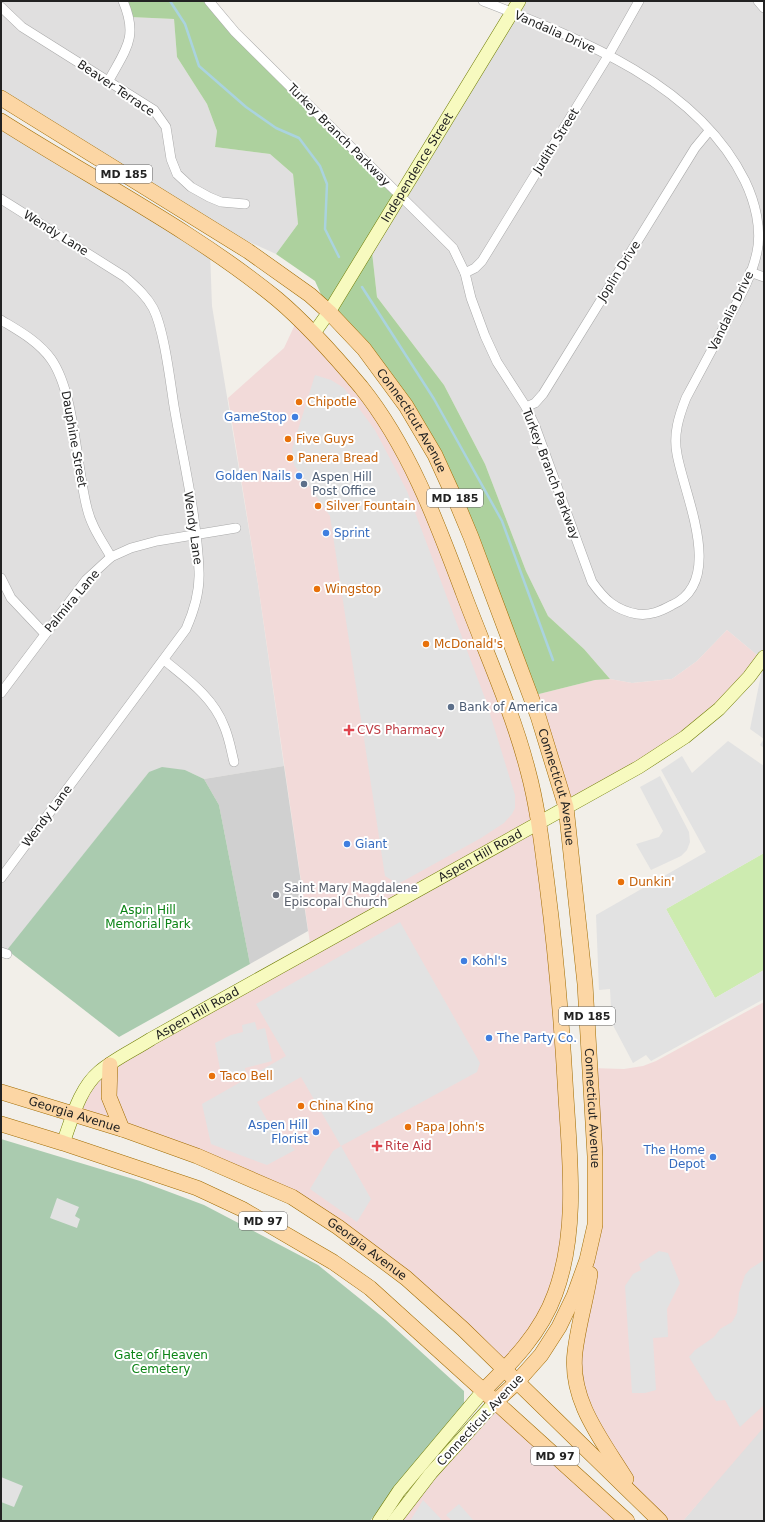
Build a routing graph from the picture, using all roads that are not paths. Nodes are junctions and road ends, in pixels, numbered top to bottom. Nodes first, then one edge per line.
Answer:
1 (123, 1) edge
2 (209, 1) edge
3 (483, 1) edge
4 (519, 1) edge
5 (639, 1) edge
6 (758, 1) edge
7 (1, 7) edge
8 (764, 8) edge
9 (512, 12) junction
10 (608, 56) junction
11 (108, 82) junction
12 (1, 98) edge
13 (1, 121) edge
14 (709, 131) junction
15 (400, 196) junction
16 (1, 199) edge
17 (245, 204) dead end
18 (750, 272) junction
19 (465, 273) junction
20 (764, 277) edge
21 (329, 312) junction
22 (1, 320) edge
23 (314, 334) junction
24 (526, 408) junction
25 (236, 528) dead end
26 (195, 534) junction
27 (111, 557) junction
28 (1, 578) edge
29 (592, 582) joint
30 (45, 634) junction
31 (764, 657) edge
32 (164, 660) junction
33 (1, 693) edge
34 (234, 762) dead end
35 (566, 807) junction
36 (539, 822) junction
37 (1, 878) edge
38 (110, 1065) junction
39 (1, 1092) edge
40 (74, 1114) junction
41 (1, 1124) edge
42 (122, 1129) junction
43 (63, 1142) junction
44 (595, 1225) junction
45 (505, 1369) junction
46 (517, 1382) junction
47 (483, 1391) junction
48 (495, 1402) junction
49 (640, 1502) junction
50 (379, 1521) edge
51 (394, 1521) edge
52 (627, 1521) edge
53 (660, 1521) edge

1 - 11 street
2 - 15 street, Turkey Branch Parkway
3 - 9 street, Vandalia Drive
4 - 9 street, Independence Street
5 - 10 street, Judith Street
6 - 8 street
7 - 11 street, Beaver Terrace
9 - 10 street, Vandalia Drive
9 - 15 street, Independence Street
10 - 14 street, Vandalia Drive
10 - 19 street, Judith Street
11 - 17 street, Beaver Terrace
12 - 21 main road, Connecticut Avenue / MD 185
13 - 23 main road, Connecticut Avenue / MD 185
14 - 18 street, Vandalia Drive
14 - 24 street, Joplin Drive
15 - 19 street, Turkey Branch Parkway
15 - 21 street, Independence Street
16 - 26 street, Wendy Lane
18 - 20 street
18 - 29 street, Vandalia Drive
19 - 24 street, Turkey Branch Parkway
21 - 23 street, Independence Street
21 - 35 main road, Connecticut Avenue / MD 185
22 - 27 street, Dauphine Street
23 - 36 main road, Connecticut Avenue / MD 185
24 - 29 street, Turkey Branch Parkway
25 - 26 street, Palmira Lane
26 - 27 street, Palmira Lane
26 - 32 street, Wendy Lane
27 - 30 street, Palmira Lane
28 - 30 street
30 - 33 street, Palmira Lane
31 - 35 street, Aspen Hill Road
32 - 34 street
32 - 37 street, Wendy Lane
35 - 36 street, Aspen Hill Road
35 - 44 main road, Connecticut Avenue / MD 185
36 - 38 street, Aspen Hill Road
36 - 45 main road, Connecticut Avenue / MD 185
38 - 40 street, Aspen Hill Road
38 - 42 main road
39 - 40 main road, Georgia Avenue / MD 97
40 - 42 main road, Georgia Avenue / MD 97
40 - 43 street, Aspen Hill Road
41 - 43 main road, MD 97
42 - 45 main road, Georgia Avenue / MD 97
43 - 47 main road, MD 97
44 - 46 main road, Connecticut Avenue / MD 185
44 - 49 main road
45 - 46 main road, Georgia Avenue / MD 97
45 - 47 main road, Connecticut Avenue / MD 185
46 - 48 main road, Connecticut Avenue / MD 185
46 - 49 main road, Georgia Avenue / MD 97
47 - 48 main road, MD 97
47 - 50 street, Connecticut Avenue
48 - 51 street, Connecticut Avenue
48 - 52 main road, MD 97
49 - 53 main road, Georgia Avenue / MD 97

